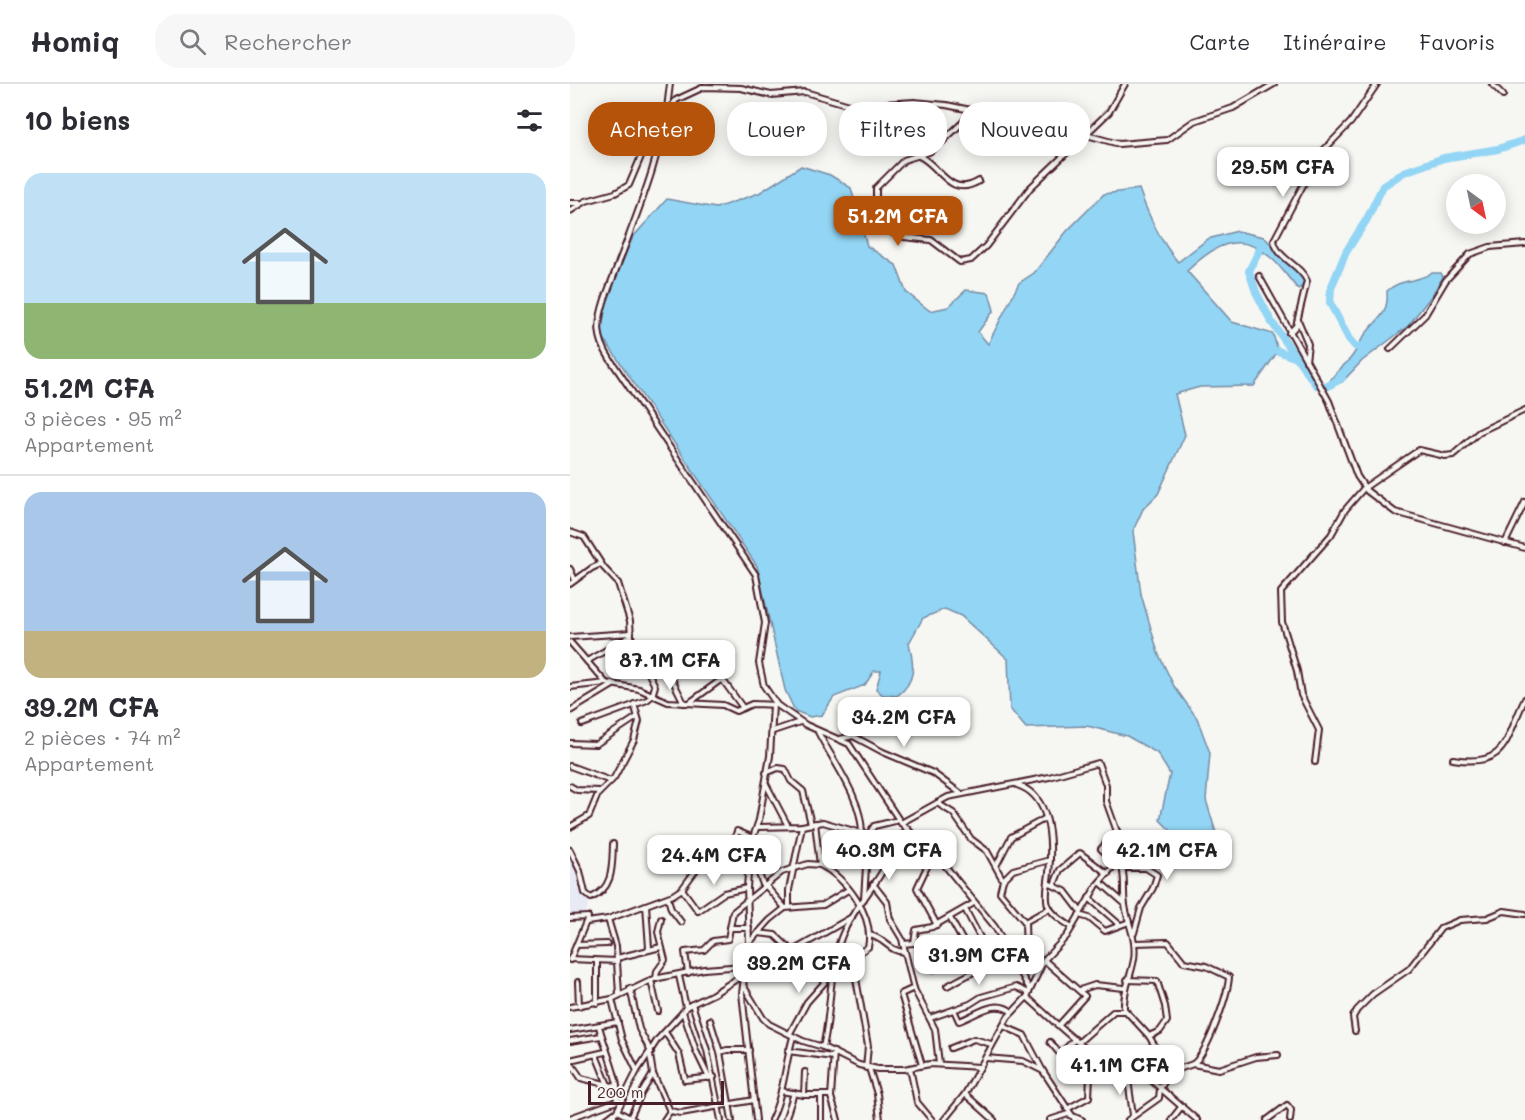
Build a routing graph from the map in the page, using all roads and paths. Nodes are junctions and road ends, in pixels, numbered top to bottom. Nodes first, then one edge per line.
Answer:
1 (670, 84) edge
2 (1125, 84) edge
3 (1274, 84) edge
4 (1377, 84) edge
5 (1492, 84) edge
6 (1503, 95) dead end
7 (668, 102) edge
8 (675, 102) edge
9 (959, 108) edge
10 (959, 126) edge
11 (1090, 131) edge
12 (1090, 136) edge
13 (947, 137) edge
14 (641, 156) edge
15 (658, 156) edge
16 (919, 156) joint
17 (1064, 156) edge
18 (979, 181) dead end
19 (570, 202) edge
20 (580, 203) junction
21 (570, 211) edge
22 (1525, 244) edge
23 (1258, 276) dead end
24 (1298, 320) junction
25 (1289, 333) junction
26 (1390, 349) dead end
27 (1306, 362) junction
28 (1525, 410) edge
29 (1364, 488) junction
30 (1525, 502) edge
31 (570, 532) edge
32 (1505, 543) junction
33 (1525, 548) edge
34 (601, 564) junction
35 (570, 568) edge
36 (575, 580) junction
37 (570, 584) edge
38 (631, 635) junction
39 (570, 637) edge
40 (570, 642) edge
41 (642, 655) junction
42 (588, 661) junction
43 (606, 683) junction
44 (613, 685) junction
45 (570, 687) edge
46 (652, 696) junction
47 (1525, 699) edge
48 (686, 703) junction
49 (634, 704) junction
50 (775, 705) junction
51 (743, 708) junction
52 (570, 711) edge
53 (638, 717) junction
54 (800, 722) junction
55 (582, 724) dead end
56 (773, 731) junction
57 (817, 731) junction
58 (840, 739) junction
59 (570, 743) edge
60 (1453, 759) dead end
61 (1315, 762) dead end
62 (570, 766) edge
63 (766, 773) junction
64 (612, 781) junction
65 (766, 783) junction
66 (1015, 784) junction
67 (570, 786) edge
68 (599, 791) junction
69 (961, 793) junction
70 (937, 803) junction
71 (1046, 818) junction
72 (900, 822) junction
73 (813, 824) junction
74 (788, 826) junction
75 (802, 826) junction
76 (570, 827) edge
77 (758, 827) junction
78 (908, 829) junction
79 (1118, 831) junction
80 (862, 834) junction
81 (868, 835) junction
82 (753, 838) junction
83 (613, 844) dead end
84 (570, 850) edge
85 (933, 854) junction
86 (728, 860) junction
87 (1050, 860) junction
88 (749, 861) junction
89 (1119, 861) junction
90 (820, 865) junction
91 (996, 866) junction
92 (795, 867) junction
93 (1123, 868) junction
94 (1108, 874) junction
95 (1003, 880) junction
96 (1100, 882) junction
97 (1048, 883) junction
98 (873, 884) junction
99 (1054, 885) junction
100 (765, 887) junction
101 (747, 888) junction
102 (682, 889) junction
103 (848, 890) junction
104 (1089, 897) junction
105 (668, 898) junction
106 (864, 899) junction
107 (747, 902) junction
108 (974, 903) junction
109 (1124, 903) junction
110 (646, 905) junction
111 (860, 907) junction
112 (787, 908) junction
113 (1050, 908) junction
114 (965, 909) junction
115 (1080, 913) junction
116 (1525, 914) edge
117 (852, 917) junction
118 (570, 918) edge
119 (950, 918) junction
120 (608, 919) junction
121 (661, 919) dead end
122 (587, 922) junction
123 (681, 922) dead end
124 (1025, 922) junction
125 (1129, 922) junction
126 (937, 925) junction
127 (1120, 925) junction
128 (1072, 927) junction
129 (730, 928) junction
130 (749, 928) junction
131 (758, 933) junction
132 (1134, 934) junction
133 (869, 935) junction
134 (1003, 939) junction
135 (749, 943) junction
136 (1135, 943) junction
137 (607, 944) dead end
138 (903, 944) junction
139 (574, 947) edge
140 (661, 947) junction
141 (985, 947) junction
142 (649, 948) junction
143 (792, 951) junction
144 (905, 952) junction
145 (969, 952) junction
146 (617, 959) junction
147 (1014, 959) junction
148 (570, 960) edge
149 (1044, 960) junction
150 (597, 962) junction
151 (744, 966) junction
152 (1018, 967) junction
153 (934, 969) dead end
154 (688, 973) junction
155 (832, 973) junction
156 (743, 974) junction
157 (679, 976) junction
158 (654, 980) junction
159 (1127, 980) junction
160 (578, 982) dead end
161 (743, 984) junction
162 (947, 986) dead end
163 (630, 988) junction
164 (914, 988) junction
165 (1125, 988) junction
166 (1080, 990) junction
167 (1028, 993) junction
168 (619, 994) junction
169 (612, 999) junction
170 (597, 1003) junction
171 (692, 1004) junction
172 (579, 1006) junction
173 (570, 1007) edge
174 (686, 1007) junction
175 (954, 1010) junction
176 (658, 1011) dead end
177 (1124, 1011) junction
178 (683, 1012) junction
179 (1012, 1012) junction
180 (930, 1018) junction
181 (710, 1020) dead end
182 (618, 1022) junction
183 (1059, 1025) junction
184 (599, 1026) junction
185 (1003, 1026) junction
186 (570, 1030) edge
187 (1354, 1031) dead end
188 (665, 1032) junction
189 (791, 1035) junction
190 (601, 1036) junction
191 (1149, 1036) junction
192 (1077, 1040) junction
193 (570, 1041) edge
194 (1050, 1042) dead end
195 (991, 1044) junction
196 (824, 1047) junction
197 (951, 1048) dead end
198 (749, 1050) junction
199 (788, 1051) junction
200 (605, 1052) junction
201 (720, 1052) junction
202 (834, 1052) junction
203 (650, 1053) junction
204 (596, 1054) junction
205 (1278, 1055) dead end
206 (833, 1057) junction
207 (986, 1058) junction
208 (1105, 1060) junction
209 (570, 1061) edge
210 (939, 1064) junction
211 (1193, 1064) junction
212 (922, 1065) junction
213 (980, 1067) junction
214 (867, 1068) junction
215 (910, 1068) junction
216 (637, 1071) junction
217 (1043, 1071) junction
218 (806, 1072) dead end
219 (1170, 1072) junction
220 (1127, 1073) junction
221 (1139, 1073) junction
222 (653, 1074) junction
223 (711, 1078) junction
224 (608, 1085) junction
225 (616, 1087) junction
226 (1160, 1089) junction
227 (781, 1091) junction
228 (794, 1093) junction
229 (965, 1094) junction
230 (804, 1095) junction
231 (831, 1095) junction
232 (821, 1096) junction
233 (754, 1100) junction
234 (619, 1102) junction
235 (728, 1104) junction
236 (718, 1106) junction
237 (1182, 1106) junction
238 (1067, 1109) junction
239 (670, 1111) junction
240 (615, 1113) junction
241 (1134, 1115) junction
242 (570, 1118) edge
243 (1075, 1118) edge
244 (605, 1120) edge
245 (616, 1120) edge
246 (631, 1120) edge
247 (664, 1120) edge
248 (721, 1120) edge
249 (732, 1120) edge
250 (756, 1120) edge
251 (771, 1120) edge
252 (785, 1120) edge
253 (821, 1120) edge
254 (838, 1120) edge
255 (880, 1120) edge
256 (932, 1120) edge
257 (944, 1120) edge
258 (994, 1120) edge
259 (1050, 1120) edge
260 (1082, 1120) edge
261 (1128, 1120) edge
262 (1171, 1120) edge
263 (1197, 1120) edge
264 (1267, 1120) edge
265 (1290, 1120) edge

1 - 7 street
2 - 11 street
3 - 12 street
4 - 24 street
5 - 6 street
8 - 9 street
10 - 13 street
14 - 20 street
15 - 50 street
16 - 17 street
16 - 18 street
19 - 20 street
20 - 21 street
22 - 26 street
23 - 25 street
24 - 25 street
24 - 27 street
25 - 27 street
27 - 29 street
28 - 29 street
29 - 32 street
29 - 61 street
30 - 32 street
31 - 34 street
32 - 33 street
34 - 36 street
34 - 38 street
35 - 36 street
36 - 37 street
38 - 39 street
38 - 41 street
38 - 42 street
40 - 42 street
41 - 46 street
41 - 48 street
42 - 43 street
43 - 44 street
43 - 45 street
44 - 46 street
44 - 52 street
46 - 48 street
46 - 49 street
47 - 60 street
48 - 51 street
48 - 51 street
49 - 53 street
49 - 55 street
50 - 51 street
50 - 54 street
50 - 56 street
53 - 59 street
53 - 64 street
54 - 56 street
54 - 57 street
56 - 63 street
57 - 58 street
57 - 80 street
58 - 69 street
58 - 72 street
62 - 64 street
63 - 65 street
63 - 73 street
64 - 68 street
65 - 74 street
65 - 77 street
66 - 69 street
66 - 71 street
66 - 79 street
67 - 68 street
68 - 76 street
69 - 70 street
70 - 72 street
70 - 91 street
71 - 87 street
71 - 91 street
72 - 78 street
72 - 81 street
73 - 75 street
73 - 80 street
73 - 90 street
74 - 75 street
74 - 77 street
75 - 92 street
77 - 82 street
78 - 85 street
78 - 98 street
79 - 89 street
79 - 89 street
80 - 81 street
81 - 106 street
82 - 86 street
82 - 88 street
83 - 84 street
85 - 108 street
85 - 126 street
86 - 88 street
86 - 102 street
87 - 95 street
87 - 97 street
88 - 100 street
88 - 101 street
89 - 93 street
89 - 94 street
90 - 92 street
90 - 103 street
91 - 95 street
92 - 100 street
92 - 112 street
93 - 109 street
93 - 132 street
94 - 96 street
94 - 99 street
95 - 124 street
96 - 104 street
96 - 109 street
97 - 99 street
97 - 113 street
98 - 106 street
98 - 138 street
99 - 115 street
100 - 107 street
100 - 112 street
101 - 102 street
101 - 107 street
102 - 105 street
103 - 111 street
103 - 112 street
104 - 115 street
104 - 127 street
105 - 110 street
105 - 123 street
106 - 111 street
107 - 129 street
107 - 130 street
108 - 114 street
108 - 134 street
109 - 125 street
110 - 120 street
110 - 142 street
111 - 117 street
111 - 133 street
112 - 131 street
113 - 124 street
113 - 128 street
114 - 119 street
114 - 141 street
115 - 127 street
115 - 128 street
116 - 187 street
117 - 143 street
117 - 155 street
118 - 122 street
119 - 126 street
119 - 145 street
120 - 122 street
120 - 146 street
121 - 140 street
122 - 139 street
124 - 152 street
125 - 127 street
125 - 132 street
126 - 138 street
128 - 149 street
129 - 130 street
129 - 154 street
130 - 135 street
131 - 135 street
131 - 143 street
132 - 136 street
133 - 144 street
133 - 214 street
134 - 141 street
134 - 147 street
135 - 151 street
136 - 159 street
136 - 211 street
137 - 139 street
138 - 144 street
139 - 148 street
140 - 142 street
140 - 158 street
141 - 145 street
142 - 146 street
143 - 151 street
144 - 164 street
145 - 153 street
146 - 150 street
146 - 168 street
147 - 152 street
147 - 162 street
148 - 150 street
149 - 166 street
149 - 167 street
150 - 170 street
151 - 154 street
151 - 156 street
152 - 167 street
154 - 157 street
155 - 189 street
155 - 196 street
156 - 161 street
156 - 171 street
157 - 158 street
157 - 174 street
158 - 163 street
158 - 176 street
159 - 165 street
159 - 191 street
160 - 172 street
161 - 189 street
161 - 198 street
163 - 168 street
163 - 203 street
164 - 180 street
164 - 212 street
165 - 166 street
165 - 177 street
166 - 183 street
167 - 175 street
167 - 179 street
167 - 183 street
168 - 169 street
169 - 170 street
169 - 182 street
170 - 172 street
171 - 174 street
171 - 223 street
172 - 173 street
174 - 178 street
175 - 179 street
175 - 180 street
177 - 191 street
177 - 192 street
178 - 188 street
178 - 223 street
179 - 185 street
180 - 210 street
181 - 201 street
182 - 184 street
182 - 216 street
183 - 192 street
184 - 186 street
184 - 190 street
185 - 195 street
185 - 217 street
188 - 203 street
188 - 223 street
189 - 196 street
189 - 199 street
190 - 193 street
190 - 200 street
191 - 219 street
192 - 194 street
192 - 208 street
195 - 197 street
195 - 207 street
196 - 202 street
198 - 201 street
198 - 233 street
199 - 206 street
199 - 227 street
200 - 204 street
200 - 225 street
201 - 235 street
202 - 206 street
202 - 214 street
203 - 216 street
203 - 222 street
204 - 209 street
204 - 224 street
205 - 211 street
206 - 231 street
207 - 213 street
207 - 217 street
208 - 220 street
208 - 238 street
209 - 224 street
210 - 212 street
210 - 213 street
211 - 219 street
212 - 215 street
213 - 229 street
214 - 215 street
214 - 255 street
215 - 256 street
216 - 234 street
217 - 238 street
218 - 230 street
219 - 221 street
219 - 226 street
220 - 221 street
220 - 241 street
221 - 226 street
222 - 239 street
222 - 246 street
223 - 236 street
224 - 225 street
225 - 234 street
226 - 237 street
226 - 241 street
227 - 228 street
227 - 251 street
228 - 230 street
228 - 252 street
229 - 257 street
229 - 258 street
230 - 232 street
231 - 232 street
231 - 254 street
232 - 253 street
233 - 235 street
233 - 250 street
234 - 240 street
234 - 242 street
235 - 236 street
235 - 249 street
236 - 239 street
236 - 248 street
237 - 262 street
237 - 263 street
238 - 243 street
239 - 247 street
240 - 244 street
240 - 245 street
240 - 246 street
241 - 261 street
243 - 259 street
243 - 260 street
264 - 265 street

